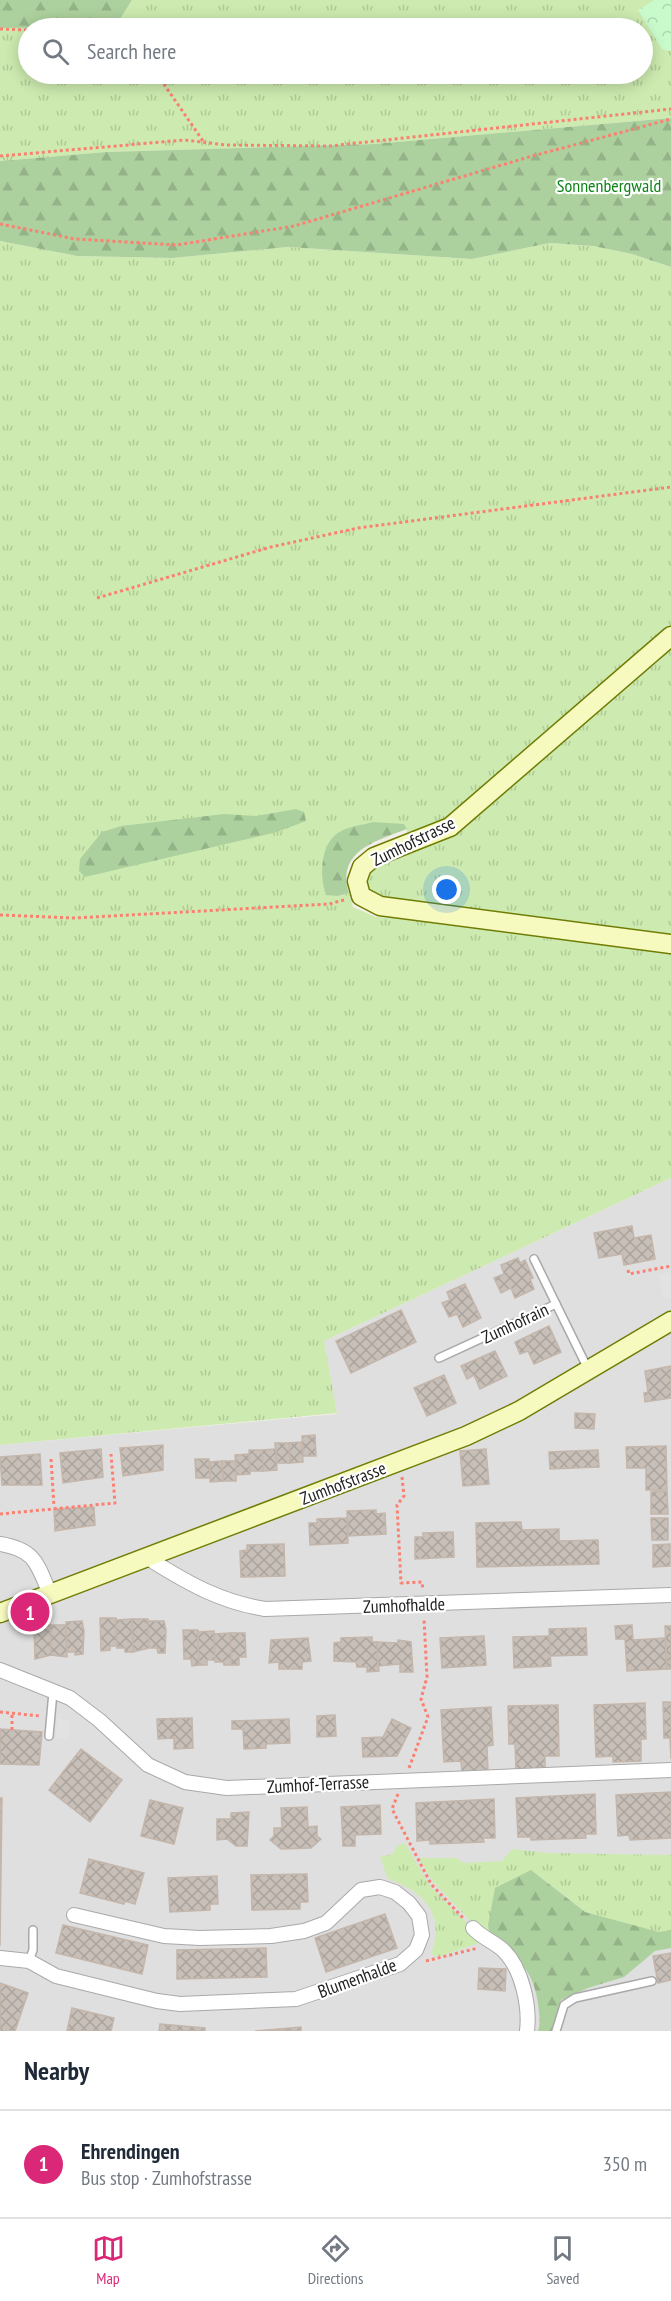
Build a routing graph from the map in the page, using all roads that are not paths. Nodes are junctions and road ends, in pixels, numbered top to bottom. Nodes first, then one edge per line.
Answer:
1 (671, 636) edge
2 (671, 944) edge
3 (534, 1259) dead end
4 (556, 1304) junction
5 (671, 1321) edge
6 (439, 1358) dead end
7 (589, 1370) junction
8 (0, 1544) edge
9 (151, 1556) junction
10 (50, 1594) junction
11 (671, 1595) edge
12 (0, 1613) edge
13 (0, 1670) edge
14 (53, 1692) junction
15 (50, 1736) dead end
16 (671, 1770) edge
17 (74, 1915) dead end
18 (473, 1928) road end
19 (33, 1930) dead end
20 (0, 1958) edge
21 (29, 1961) junction
22 (652, 1981) dead end
23 (527, 2031) edge
24 (556, 2031) edge

1 - 2 street, Zumhofstrasse
3 - 4 lane
4 - 6 lane, Zumhofrain
4 - 7 lane, Zumhofrain
5 - 7 street, Zumhofstrasse
7 - 9 street, Zumhofstrasse
8 - 10 street
9 - 10 street, Zumhofstrasse
9 - 11 street, Zumhofhalde
10 - 12 street, Zumhofstrasse
13 - 14 street, Zumhof-Terrasse
14 - 15 lane
14 - 16 street, Zumhof-Terrasse
17 - 21 street, Blumenhalde
18 - 23 street
19 - 21 lane
20 - 21 street, Blumenhalde
22 - 24 lane

